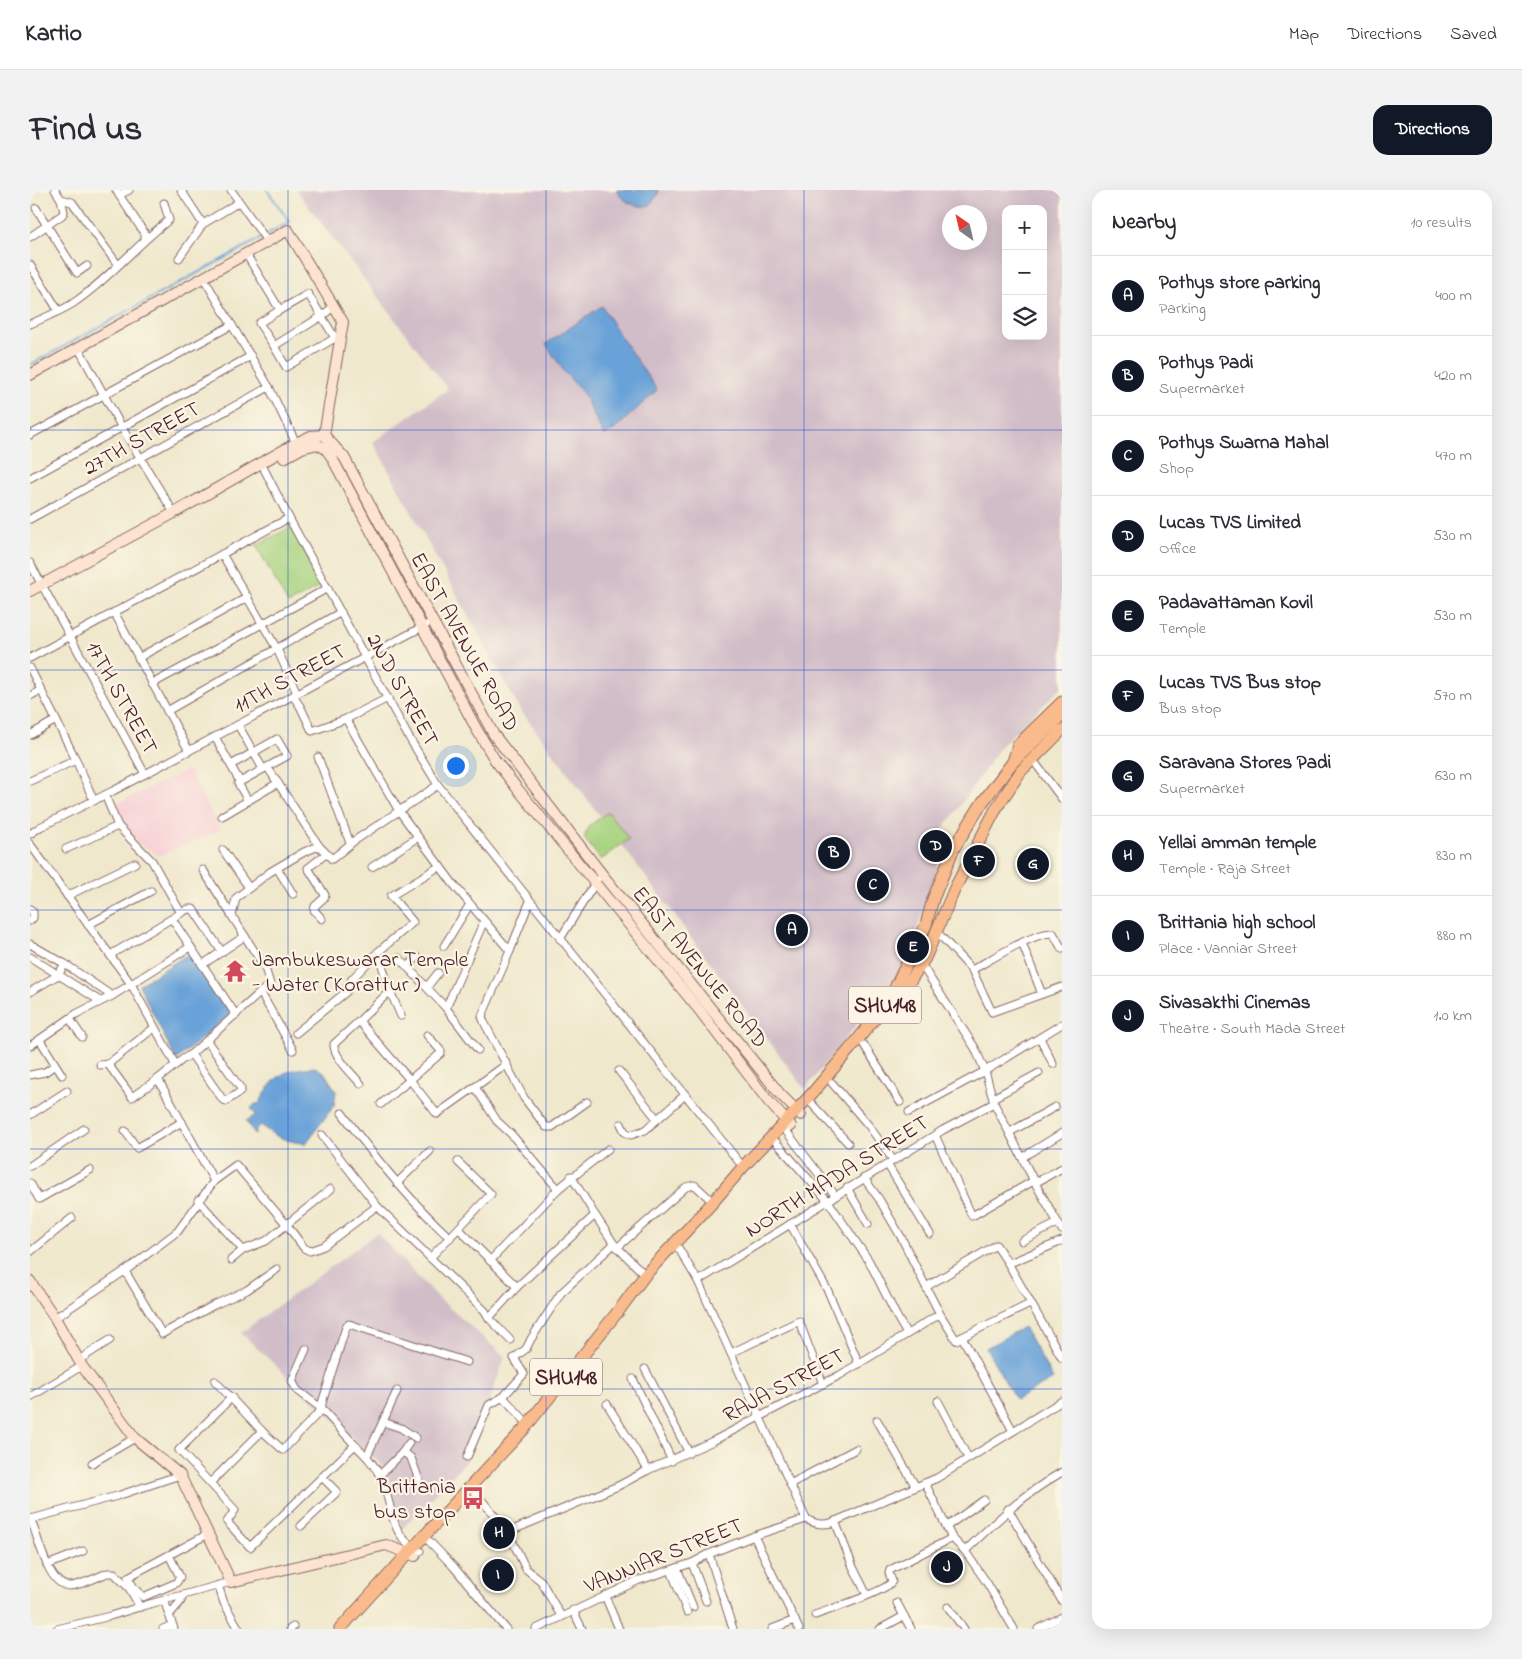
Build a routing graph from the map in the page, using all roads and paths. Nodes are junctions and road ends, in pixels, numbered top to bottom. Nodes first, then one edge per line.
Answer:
1 (55, 190) edge
2 (129, 190) edge
3 (193, 190) edge
4 (230, 190) edge
5 (118, 192) edge
6 (183, 192) edge
7 (61, 199) junction
8 (239, 202) junction
9 (164, 203) dead end
10 (36, 208) dead end
11 (203, 224) junction
12 (47, 226) junction
13 (30, 237) edge
14 (145, 239) junction
15 (267, 241) junction
16 (246, 254) junction
17 (179, 258) dead end
18 (30, 265) edge
19 (87, 266) dead end
20 (118, 266) junction
21 (203, 277) junction
22 (333, 307) junction
23 (58, 310) junction
24 (280, 310) junction
25 (322, 316) junction
26 (30, 324) edge
27 (232, 325) junction
28 (274, 346) junction
29 (79, 348) junction
30 (251, 356) junction
31 (30, 375) edge
32 (269, 386) junction
33 (104, 395) junction
34 (122, 428) junction
35 (324, 434) junction
36 (30, 435) edge
37 (296, 443) junction
38 (140, 457) junction
39 (342, 464) junction
40 (263, 466) junction
41 (30, 478) edge
42 (174, 513) junction
43 (30, 518) edge
44 (289, 518) junction
45 (222, 554) junction
46 (30, 563) edge
47 (43, 587) junction
48 (328, 588) junction
49 (30, 592) edge
50 (30, 597) edge
51 (248, 597) junction
52 (114, 612) junction
53 (342, 612) junction
54 (433, 621) junction
55 (263, 624) junction
56 (422, 627) junction
57 (70, 636) junction
58 (277, 649) junction
59 (366, 656) junction
60 (30, 658) edge
61 (138, 658) junction
62 (30, 668) edge
63 (152, 684) junction
64 (42, 690) junction
65 (295, 694) junction
66 (30, 696) edge
67 (388, 698) junction
68 (1062, 702) edge
69 (167, 712) junction
70 (1062, 715) edge
71 (346, 719) junction
72 (56, 720) junction
73 (238, 725) junction
74 (1062, 730) edge
75 (30, 735) edge
76 (215, 737) junction
77 (1062, 740) edge
78 (1035, 749) junction
79 (189, 751) junction
80 (254, 752) junction
81 (318, 757) dead end
82 (76, 760) junction
83 (1012, 763) junction
84 (230, 765) junction
85 (1030, 765) junction
86 (267, 770) junction
87 (145, 774) junction
88 (30, 780) edge
89 (238, 783) dead end
90 (278, 783) junction
91 (438, 786) junction
92 (105, 795) junction
93 (1062, 799) edge
94 (94, 800) junction
95 (248, 801) junction
96 (399, 811) junction
97 (222, 816) dead end
98 (118, 826) junction
99 (30, 834) edge
100 (418, 837) junction
101 (350, 843) junction
102 (30, 844) edge
103 (318, 846) junction
104 (66, 849) dead end
105 (223, 850) dead end
106 (326, 854) junction
107 (135, 863) dead end
108 (440, 866) junction
109 (372, 867) dead end
110 (277, 868) junction
111 (203, 870) dead end
112 (601, 873) junction
113 (596, 883) junction
114 (249, 888) junction
115 (151, 891) dead end
116 (293, 894) dead end
117 (67, 896) junction
118 (530, 901) junction
119 (470, 904) junction
120 (30, 909) edge
121 (181, 913) junction
122 (232, 916) junction
123 (322, 919) dead end
124 (172, 920) junction
125 (484, 921) junction
126 (30, 922) edge
127 (88, 925) junction
128 (937, 932) junction
129 (245, 936) junction
130 (560, 939) junction
131 (1022, 943) junction
132 (30, 944) edge
133 (444, 946) dead end
134 (190, 947) junction
135 (1062, 949) edge
136 (510, 951) junction
137 (222, 952) junction
138 (378, 952) junction
139 (110, 955) junction
140 (30, 957) edge
141 (417, 957) dead end
142 (399, 958) dead end
143 (64, 964) junction
144 (921, 964) junction
145 (202, 965) junction
146 (408, 967) junction
147 (972, 970) junction
148 (438, 972) dead end
149 (58, 975) junction
150 (131, 984) junction
151 (426, 987) junction
152 (1062, 987) edge
153 (390, 991) junction
154 (30, 992) edge
155 (260, 993) junction
156 (1042, 994) junction
157 (112, 996) junction
158 (100, 1001) junction
159 (446, 1008) junction
160 (236, 1015) junction
161 (401, 1016) dead end
162 (70, 1019) junction
163 (359, 1021) junction
164 (1062, 1024) edge
165 (154, 1028) junction
166 (296, 1033) dead end
167 (427, 1035) dead end
168 (82, 1037) dead end
169 (1040, 1038) junction
170 (40, 1040) junction
171 (207, 1041) junction
172 (864, 1045) junction
173 (30, 1046) edge
174 (293, 1050) dead end
175 (478, 1050) dead end
176 (191, 1054) junction
177 (108, 1064) junction
178 (175, 1064) junction
179 (507, 1064) junction
180 (1053, 1064) dead end
181 (56, 1065) junction
182 (100, 1065) dead end
183 (618, 1071) dead end
184 (985, 1071) junction
185 (1038, 1073) dead end
186 (30, 1075) edge
187 (62, 1075) dead end
188 (158, 1079) junction
189 (410, 1080) junction
190 (832, 1083) junction
191 (361, 1084) dead end
192 (475, 1087) junction
193 (67, 1091) dead end
194 (684, 1096) junction
195 (994, 1100) junction
196 (587, 1102) dead end
197 (900, 1102) dead end
198 (381, 1104) dead end
199 (812, 1104) junction
200 (1055, 1107) dead end
201 (342, 1112) dead end
202 (799, 1112) junction
203 (909, 1112) dead end
204 (30, 1115) edge
205 (657, 1119) junction
206 (182, 1122) junction
207 (620, 1124) dead end
208 (788, 1126) junction
209 (84, 1129) dead end
210 (125, 1131) dead end
211 (1010, 1132) junction
212 (1062, 1134) edge
213 (322, 1135) dead end
214 (935, 1135) junction
215 (776, 1142) junction
216 (848, 1143) dead end
217 (608, 1149) dead end
218 (430, 1150) dead end
219 (1023, 1157) junction
220 (458, 1162) dead end
221 (890, 1162) junction
222 (30, 1166) edge
223 (743, 1167) junction
224 (1062, 1168) edge
225 (90, 1170) dead end
226 (571, 1176) junction
227 (864, 1178) junction
228 (214, 1181) junction
229 (1035, 1182) junction
230 (30, 1183) edge
231 (397, 1183) junction
232 (847, 1188) junction
233 (331, 1189) dead end
234 (558, 1189) junction
235 (836, 1195) junction
236 (198, 1200) junction
237 (828, 1200) junction
238 (713, 1202) junction
239 (377, 1206) junction
240 (595, 1215) junction
241 (72, 1218) dead end
242 (790, 1224) junction
243 (868, 1224) dead end
244 (287, 1225) junction
245 (1060, 1227) edge
246 (459, 1229) junction
247 (930, 1234) dead end
248 (450, 1238) junction
249 (1022, 1241) dead end
250 (1062, 1241) edge
251 (616, 1245) junction
252 (676, 1246) junction
253 (243, 1250) junction
254 (30, 1252) edge
255 (430, 1258) junction
256 (231, 1260) dead end
257 (490, 1261) junction
258 (1008, 1263) junction
259 (277, 1269) dead end
260 (125, 1271) junction
261 (645, 1275) junction
262 (30, 1281) edge
263 (698, 1281) junction
264 (517, 1287) junction
265 (926, 1287) junction
266 (1030, 1304) junction
267 (940, 1314) junction
268 (55, 1318) junction
269 (489, 1318) junction
270 (907, 1334) junction
271 (962, 1337) junction
272 (110, 1340) dead end
273 (510, 1340) dead end
274 (306, 1349) dead end
275 (731, 1353) junction
276 (1062, 1358) edge
277 (467, 1362) dead end
278 (80, 1363) junction
279 (858, 1364) junction
280 (645, 1369) dead end
281 (632, 1379) dead end
282 (215, 1381) dead end
283 (823, 1384) junction
284 (398, 1391) dead end
285 (30, 1397) edge
286 (232, 1397) junction
287 (503, 1397) junction
288 (938, 1401) dead end
289 (1062, 1401) edge
290 (607, 1404) dead end
291 (322, 1408) junction
292 (760, 1418) junction
293 (878, 1420) dead end
294 (383, 1422) junction
295 (528, 1424) junction
296 (262, 1431) junction
297 (1013, 1431) junction
298 (135, 1438) junction
299 (416, 1438) dead end
300 (409, 1442) dead end
301 (355, 1445) junction
302 (856, 1449) dead end
303 (402, 1453) junction
304 (689, 1453) junction
305 (367, 1456) junction
306 (467, 1457) dead end
307 (968, 1458) junction
308 (672, 1461) junction
309 (92, 1462) dead end
310 (648, 1470) junction
311 (1062, 1472) edge
312 (180, 1475) junction
313 (380, 1475) junction
314 (322, 1476) junction
315 (418, 1480) dead end
316 (210, 1483) junction
317 (925, 1483) junction
318 (790, 1484) junction
319 (916, 1487) junction
320 (476, 1492) junction
321 (984, 1500) dead end
322 (1008, 1509) junction
323 (30, 1518) edge
324 (806, 1518) junction
325 (835, 1521) junction
326 (301, 1526) dead end
327 (946, 1528) junction
328 (508, 1532) junction
329 (208, 1534) junction
330 (754, 1536) junction
331 (952, 1538) junction
332 (429, 1541) junction
333 (83, 1551) dead end
334 (965, 1551) junction
335 (414, 1552) junction
336 (708, 1554) junction
337 (169, 1555) junction
338 (692, 1563) junction
339 (47, 1565) junction
340 (674, 1569) junction
341 (231, 1582) junction
342 (218, 1585) junction
343 (183, 1595) junction
344 (867, 1595) junction
345 (605, 1596) junction
346 (164, 1600) junction
347 (1062, 1601) edge
348 (706, 1602) dead end
349 (897, 1604) dead end
350 (140, 1607) junction
351 (948, 1607) dead end
352 (690, 1609) dead end
353 (573, 1610) junction
354 (169, 1615) junction
355 (815, 1615) dead end
356 (561, 1616) junction
357 (904, 1616) junction
358 (1062, 1617) edge
359 (795, 1620) junction
360 (173, 1627) edge
361 (961, 1628) edge
362 (57, 1629) edge
363 (163, 1629) edge
364 (239, 1629) edge
365 (340, 1629) edge
366 (350, 1629) edge
367 (506, 1629) edge
368 (536, 1629) edge
369 (582, 1629) edge
370 (619, 1629) edge
371 (733, 1629) edge
372 (772, 1629) edge
373 (799, 1629) edge
374 (880, 1629) edge
375 (911, 1629) edge
376 (1014, 1629) edge
377 (1038, 1629) edge

1 - 7 street
2 - 5 street
3 - 6 street
4 - 8 street
5 - 14 street
6 - 11 street
7 - 12 street
7 - 20 street
8 - 11 street
8 - 15 street
9 - 14 street
10 - 12 street
11 - 17 street
12 - 13 street
12 - 19 street
14 - 20 street
15 - 16 main road
15 - 22 main road
16 - 21 main road
16 - 24 street
18 - 23 street
20 - 23 street
21 - 27 street
21 - 29 main road
22 - 25 street
22 - 35 main road
23 - 26 street
24 - 25 street
24 - 28 street
25 - 28 street
25 - 28 street
27 - 30 street
27 - 33 street
29 - 31 main road
29 - 33 street
30 - 32 street
30 - 34 street
32 - 37 street
32 - 38 street, 27TH STREET
33 - 34 street
33 - 36 street
34 - 38 street
34 - 41 street
35 - 37 main road, EAST AVENUE ROAD
35 - 39 main road, EAST AVENUE ROAD
37 - 40 main road, EAST AVENUE ROAD
38 - 42 street
38 - 43 street, 27TH STREET
39 - 40 main road, EAST AVENUE ROAD
39 - 54 main road, EAST AVENUE ROAD
39 - 56 main road, EAST AVENUE ROAD
40 - 42 main road, EAST AVENUE ROAD
40 - 44 street, 2ND STREET
40 - 47 main road, EAST AVENUE ROAD
42 - 47 main road, EAST AVENUE ROAD
44 - 45 street
44 - 48 street, 2ND STREET
45 - 51 street
45 - 52 street
46 - 47 street, 17TH STREET
47 - 49 main road, EAST AVENUE ROAD
47 - 50 main road, EAST AVENUE ROAD
47 - 57 street, 17TH STREET
48 - 53 street, 2ND STREET
48 - 55 street
51 - 55 street
51 - 61 street
52 - 57 street
52 - 61 street
53 - 58 street
53 - 59 street, 2ND STREET
54 - 56 street, 11TH STREET
54 - 112 main road, EAST AVENUE ROAD
55 - 58 street
55 - 63 street
56 - 59 street, 11TH STREET
56 - 113 main road, EAST AVENUE ROAD
57 - 60 street
57 - 87 street, 17TH STREET
58 - 65 street
58 - 69 street
59 - 65 street, 11TH STREET
59 - 67 street, 2ND STREET
61 - 63 street
62 - 64 street
63 - 69 street
64 - 66 street
64 - 72 street
65 - 71 street
65 - 73 street, 11TH STREET
67 - 71 street
67 - 91 street, 2ND STREET
68 - 83 main road
69 - 79 street
70 - 78 main road, SHU148
71 - 96 street
72 - 75 street
72 - 82 street
73 - 76 street, 11TH STREET
73 - 80 street
74 - 78 main road, SHU148
76 - 79 street, 11TH STREET
76 - 84 street
77 - 85 main road
78 - 83 main road, SHU148
78 - 85 main road, SHU148
79 - 87 street, 11TH STREET
80 - 84 street
80 - 86 street
80 - 86 street
81 - 101 street
82 - 88 street
82 - 94 street
83 - 202 main road, SHU148
84 - 86 street
85 - 93 street
85 - 128 main road, SHU148
86 - 90 street
87 - 92 street, 11TH STREET
89 - 95 street
90 - 95 street
90 - 103 street
91 - 96 street
91 - 118 street, 2ND STREET
92 - 94 street, 11TH STREET
92 - 98 street
94 - 99 street, 11TH STREET
95 - 97 street
96 - 100 street
96 - 101 street
98 - 104 street
98 - 121 street
100 - 108 street
100 - 109 street
101 - 106 street
102 - 117 street
103 - 106 street
103 - 110 street
105 - 114 street
106 - 123 street
107 - 117 street
108 - 119 street
108 - 138 street
110 - 114 street
110 - 116 street
111 - 122 street
112 - 113 street
112 - 202 main road, EAST AVENUE ROAD
113 - 130 street
113 - 208 main road, EAST AVENUE ROAD
114 - 122 street
115 - 127 street
117 - 127 street
118 - 130 street, 2ND STREET
118 - 136 street
119 - 125 street
119 - 133 street
120 - 126 street
121 - 124 street
121 - 137 street
122 - 129 street
124 - 134 street
124 - 139 street
125 - 136 street
125 - 159 street
127 - 139 street
128 - 144 main road, SHU148
128 - 147 street
129 - 137 street
129 - 155 street
130 - 194 street, 2ND STREET
131 - 135 street
131 - 147 street
131 - 156 street
132 - 143 street
134 - 145 street
134 - 150 street
136 - 179 street
137 - 145 street
138 - 153 street
138 - 166 street
139 - 150 street
140 - 149 street
141 - 146 street
142 - 146 street
143 - 149 street
143 - 157 street
144 - 172 main road, SHU148
144 - 184 street
145 - 160 street
146 - 151 street
147 - 156 street
148 - 151 street
149 - 154 street
149 - 158 street
150 - 157 street
150 - 165 street
151 - 159 street
152 - 156 street
153 - 161 street
153 - 163 street
155 - 160 street
155 - 174 street
157 - 158 street
158 - 162 street
159 - 175 street
160 - 171 street
162 - 168 street
162 - 170 street
163 - 189 street
163 - 191 street
164 - 169 street
165 - 177 street
165 - 178 street
167 - 189 street
169 - 180 street
169 - 184 street
170 - 173 street
170 - 181 street
171 - 176 street
171 - 176 street
172 - 190 main road, SHU148
172 - 197 street
176 - 178 street
177 - 182 street
177 - 188 street
178 - 188 street
179 - 192 street
179 - 196 street
181 - 186 street
181 - 187 street
183 - 205 street
184 - 195 street
184 - 203 street
185 - 195 street, NORTH MADA STREET
188 - 206 street
189 - 192 street
189 - 198 street
190 - 199 main road, SHU148
190 - 221 street
192 - 234 street
193 - 204 street
194 - 205 street
194 - 223 street, 2ND STREET
195 - 211 street
195 - 214 street, NORTH MADA STREET
199 - 202 main road, SHU148
199 - 216 street
200 - 211 street
201 - 231 street
202 - 208 main road, SHU148
205 - 207 street
206 - 210 street
206 - 228 street
208 - 215 main road, SHU148
208 - 223 main road, SHU148
208 - 235 street
209 - 222 street
211 - 219 street
212 - 219 street
213 - 239 street
214 - 221 street, NORTH MADA STREET
214 - 229 street
215 - 237 street
215 - 252 main road, SHU148
217 - 226 street
218 - 231 street
219 - 229 street
220 - 246 street
221 - 227 street, NORTH MADA STREET
221 - 247 street
223 - 238 main road, SHU148
224 - 229 street
225 - 230 street
226 - 234 street
226 - 240 street
227 - 232 street, NORTH MADA STREET
227 - 265 street
228 - 236 street
228 - 244 street
229 - 245 street
231 - 248 street
232 - 235 street, NORTH MADA STREET
232 - 243 street
233 - 244 street
234 - 257 street
235 - 237 street, NORTH MADA STREET
236 - 253 street
236 - 260 street
237 - 242 street, NORTH MADA STREET
237 - 270 street
238 - 251 street
238 - 252 main road, SHU148
239 - 244 street
239 - 255 street
240 - 251 street
240 - 264 street
241 - 254 street
242 - 263 street, NORTH MADA STREET
242 - 279 street
244 - 253 street
245 - 249 street
246 - 248 street
246 - 257 street
248 - 255 street
250 - 258 street
251 - 261 street
251 - 287 street
252 - 261 main road, SHU148
252 - 263 street
252 - 320 main road, SHU148
253 - 256 street
255 - 269 street
257 - 264 street
258 - 265 street
258 - 266 street
259 - 260 street
260 - 268 street
261 - 295 main road, SHU148
262 - 268 main road
263 - 275 street
264 - 269 street
265 - 267 street
266 - 271 street
266 - 276 street
267 - 270 street, RAJA STREET
267 - 271 street
268 - 278 main road
269 - 273 street
270 - 279 street, RAJA STREET
271 - 297 street
272 - 278 street
274 - 291 street
275 - 283 street
275 - 292 street
277 - 291 street
278 - 285 street
278 - 298 main road
279 - 283 street, RAJA STREET
280 - 304 street
281 - 308 street
282 - 286 street
283 - 292 street, RAJA STREET
284 - 294 street
286 - 296 street
286 - 316 street
287 - 295 street
287 - 306 street
288 - 307 street
289 - 297 street
290 - 310 street
291 - 296 street
291 - 301 street
292 - 304 street, RAJA STREET
292 - 318 street
293 - 319 street
294 - 299 street
294 - 305 street
295 - 335 main road, SHU148
296 - 316 street
297 - 307 street
298 - 309 street
298 - 312 main road
300 - 303 street
301 - 305 street
301 - 314 street
302 - 318 street
303 - 313 street
303 - 315 street
304 - 308 street, RAJA STREET
305 - 313 street
307 - 317 street
308 - 310 street, RAJA STREET
310 - 328 street, RAJA STREET
311 - 322 street
312 - 323 street
312 - 329 main road
313 - 335 street
314 - 316 street
314 - 326 street
317 - 319 street
317 - 327 street
318 - 324 street
319 - 325 street
320 - 328 street
320 - 332 main road, SHU148
321 - 327 street
322 - 334 street
322 - 347 street
323 - 339 street
324 - 325 street
324 - 330 street, VANNIAR STREET
325 - 344 street
327 - 331 street
328 - 356 street
329 - 337 street
329 - 341 main road
330 - 336 street, VANNIAR STREET
330 - 359 street
331 - 334 street
331 - 344 street
332 - 335 main road, SHU148
332 - 367 street
333 - 339 street
334 - 376 street
335 - 341 main road
335 - 365 main road, SHU148
335 - 366 main road, SHU148
336 - 338 street, VANNIAR STREET
336 - 371 street
337 - 337 street
338 - 340 street, VANNIAR STREET
338 - 348 street
339 - 350 street
340 - 345 street, VANNIAR STREET
340 - 352 street
341 - 342 street
342 - 343 street
342 - 364 street
343 - 346 street
343 - 354 street
344 - 355 street
345 - 353 street, VANNIAR STREET
345 - 370 street
346 - 350 street
346 - 354 street
349 - 357 street
350 - 362 street
351 - 361 street
353 - 356 street, VANNIAR STREET
353 - 369 street
354 - 360 street
356 - 368 street, VANNIAR STREET
357 - 374 street
357 - 375 street
358 - 377 street
359 - 372 street
359 - 373 street
360 - 363 street

